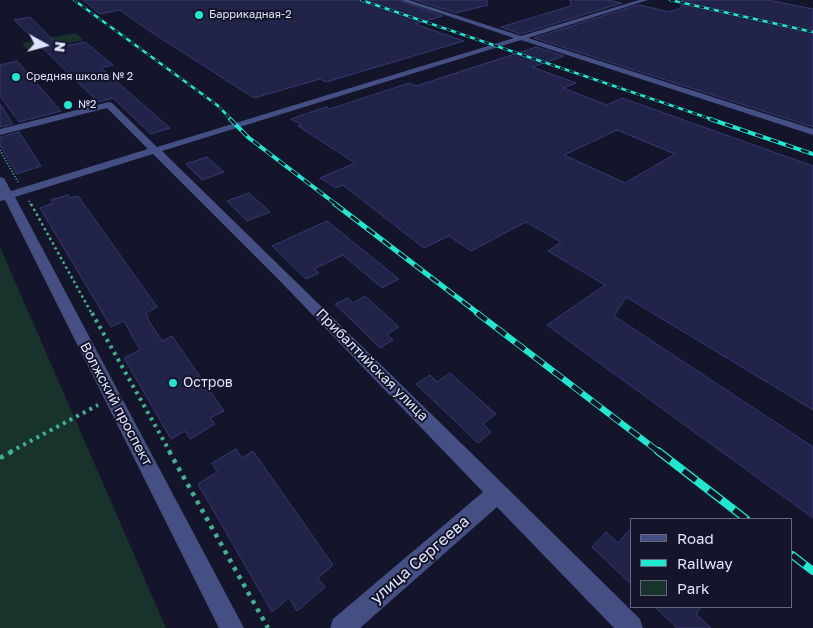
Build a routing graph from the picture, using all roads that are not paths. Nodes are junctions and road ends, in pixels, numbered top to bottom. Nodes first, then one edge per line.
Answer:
1 (403, 0) edge
2 (645, 0) edge
3 (523, 39) junction
4 (0, 132) edge
5 (813, 132) edge
6 (156, 150) junction
7 (8, 191) edge
8 (498, 493) junction
9 (232, 628) edge
10 (342, 628) edge
11 (631, 628) edge

1 - 3 street
2 - 3 street
3 - 5 street
3 - 6 street
4 - 6 street, Прибалтийская улица
6 - 7 street
6 - 8 street, Прибалтийская улица
7 - 9 street, Волжский проспект
8 - 10 street, улица Сергеева
8 - 11 street, Прибалтийская улица

